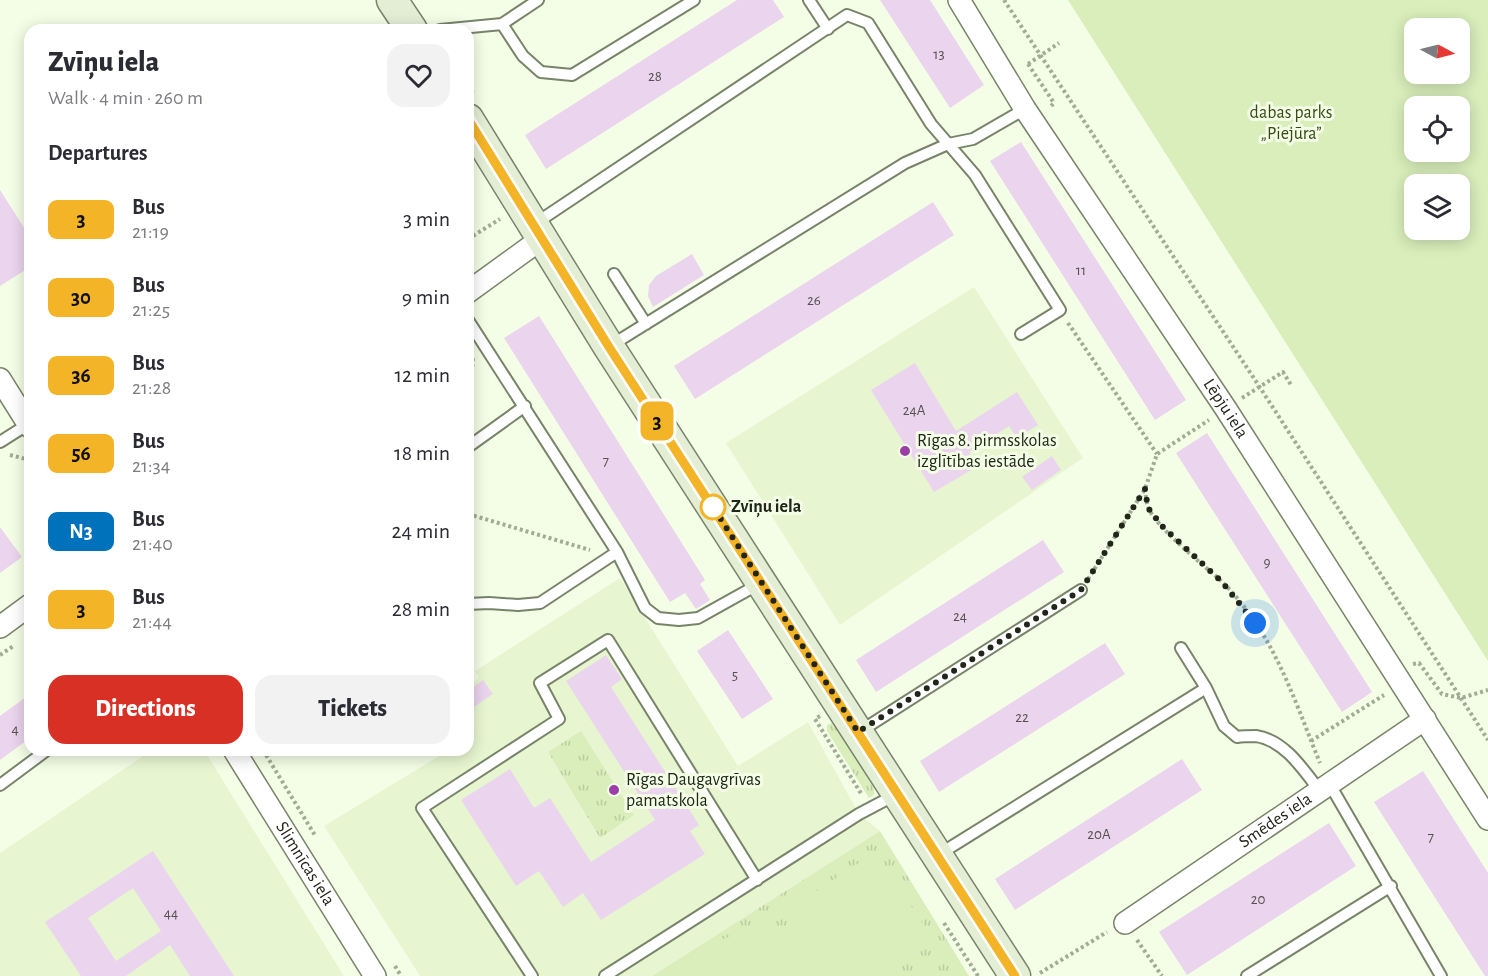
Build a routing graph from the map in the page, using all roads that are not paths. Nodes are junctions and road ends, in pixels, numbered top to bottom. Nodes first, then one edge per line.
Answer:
1 (392, 0) edge
2 (538, 0) edge
3 (694, 0) edge
4 (809, 0) edge
5 (959, 0) edge
6 (408, 24) edge
7 (502, 24) junction
8 (474, 27) edge
9 (828, 30) junction
10 (1025, 109) junction
11 (474, 136) edge
12 (948, 144) junction
13 (537, 232) junction
14 (614, 274) dead end
15 (474, 287) edge
16 (646, 324) junction
17 (474, 329) edge
18 (1021, 334) dead end
19 (609, 347) junction
20 (0, 379) edge
21 (525, 406) junction
22 (24, 417) edge
23 (24, 428) edge
24 (0, 442) edge
25 (474, 443) edge
26 (614, 555) junction
27 (762, 583) junction
28 (1081, 590) road end
29 (474, 604) edge
30 (24, 609) edge
31 (0, 627) edge
32 (1181, 648) dead end
33 (1206, 688) junction
34 (1425, 719) junction
35 (858, 732) junction
36 (39, 756) edge
37 (238, 756) edge
38 (0, 785) edge
39 (1324, 786) junction
40 (897, 793) junction
41 (1488, 819) edge
42 (938, 855) junction
43 (757, 880) junction
44 (1391, 886) junction
45 (1125, 922) road end
46 (375, 976) edge
47 (532, 976) edge
48 (605, 976) edge
49 (1015, 976) edge
50 (1247, 976) edge
51 (1441, 976) edge

1 - 6 street
2 - 7 lane
3 - 7 lane
4 - 9 lane
5 - 10 street, Lēpju iela
7 - 8 lane
9 - 12 lane
9 - 13 lane
10 - 12 lane
10 - 34 street, Lēpju iela
11 - 13 street
12 - 16 lane
12 - 18 lane
13 - 15 street
13 - 19 street
14 - 16 lane
16 - 19 lane
17 - 21 lane
19 - 27 street
20 - 22 street
21 - 25 lane
21 - 26 lane
23 - 24 lane
26 - 27 lane
26 - 29 lane
27 - 35 street
28 - 35 lane
30 - 31 street
32 - 33 lane
33 - 39 lane
33 - 42 lane
34 - 39 street, Smēdes iela
34 - 41 street, Lēpju iela
35 - 40 street
36 - 38 lane
37 - 46 street, Slimnīcas iela
39 - 44 lane
39 - 45 street, Smēdes iela
40 - 42 street
40 - 43 lane
42 - 49 street
43 - 47 lane
43 - 48 lane
44 - 50 lane
44 - 51 lane

